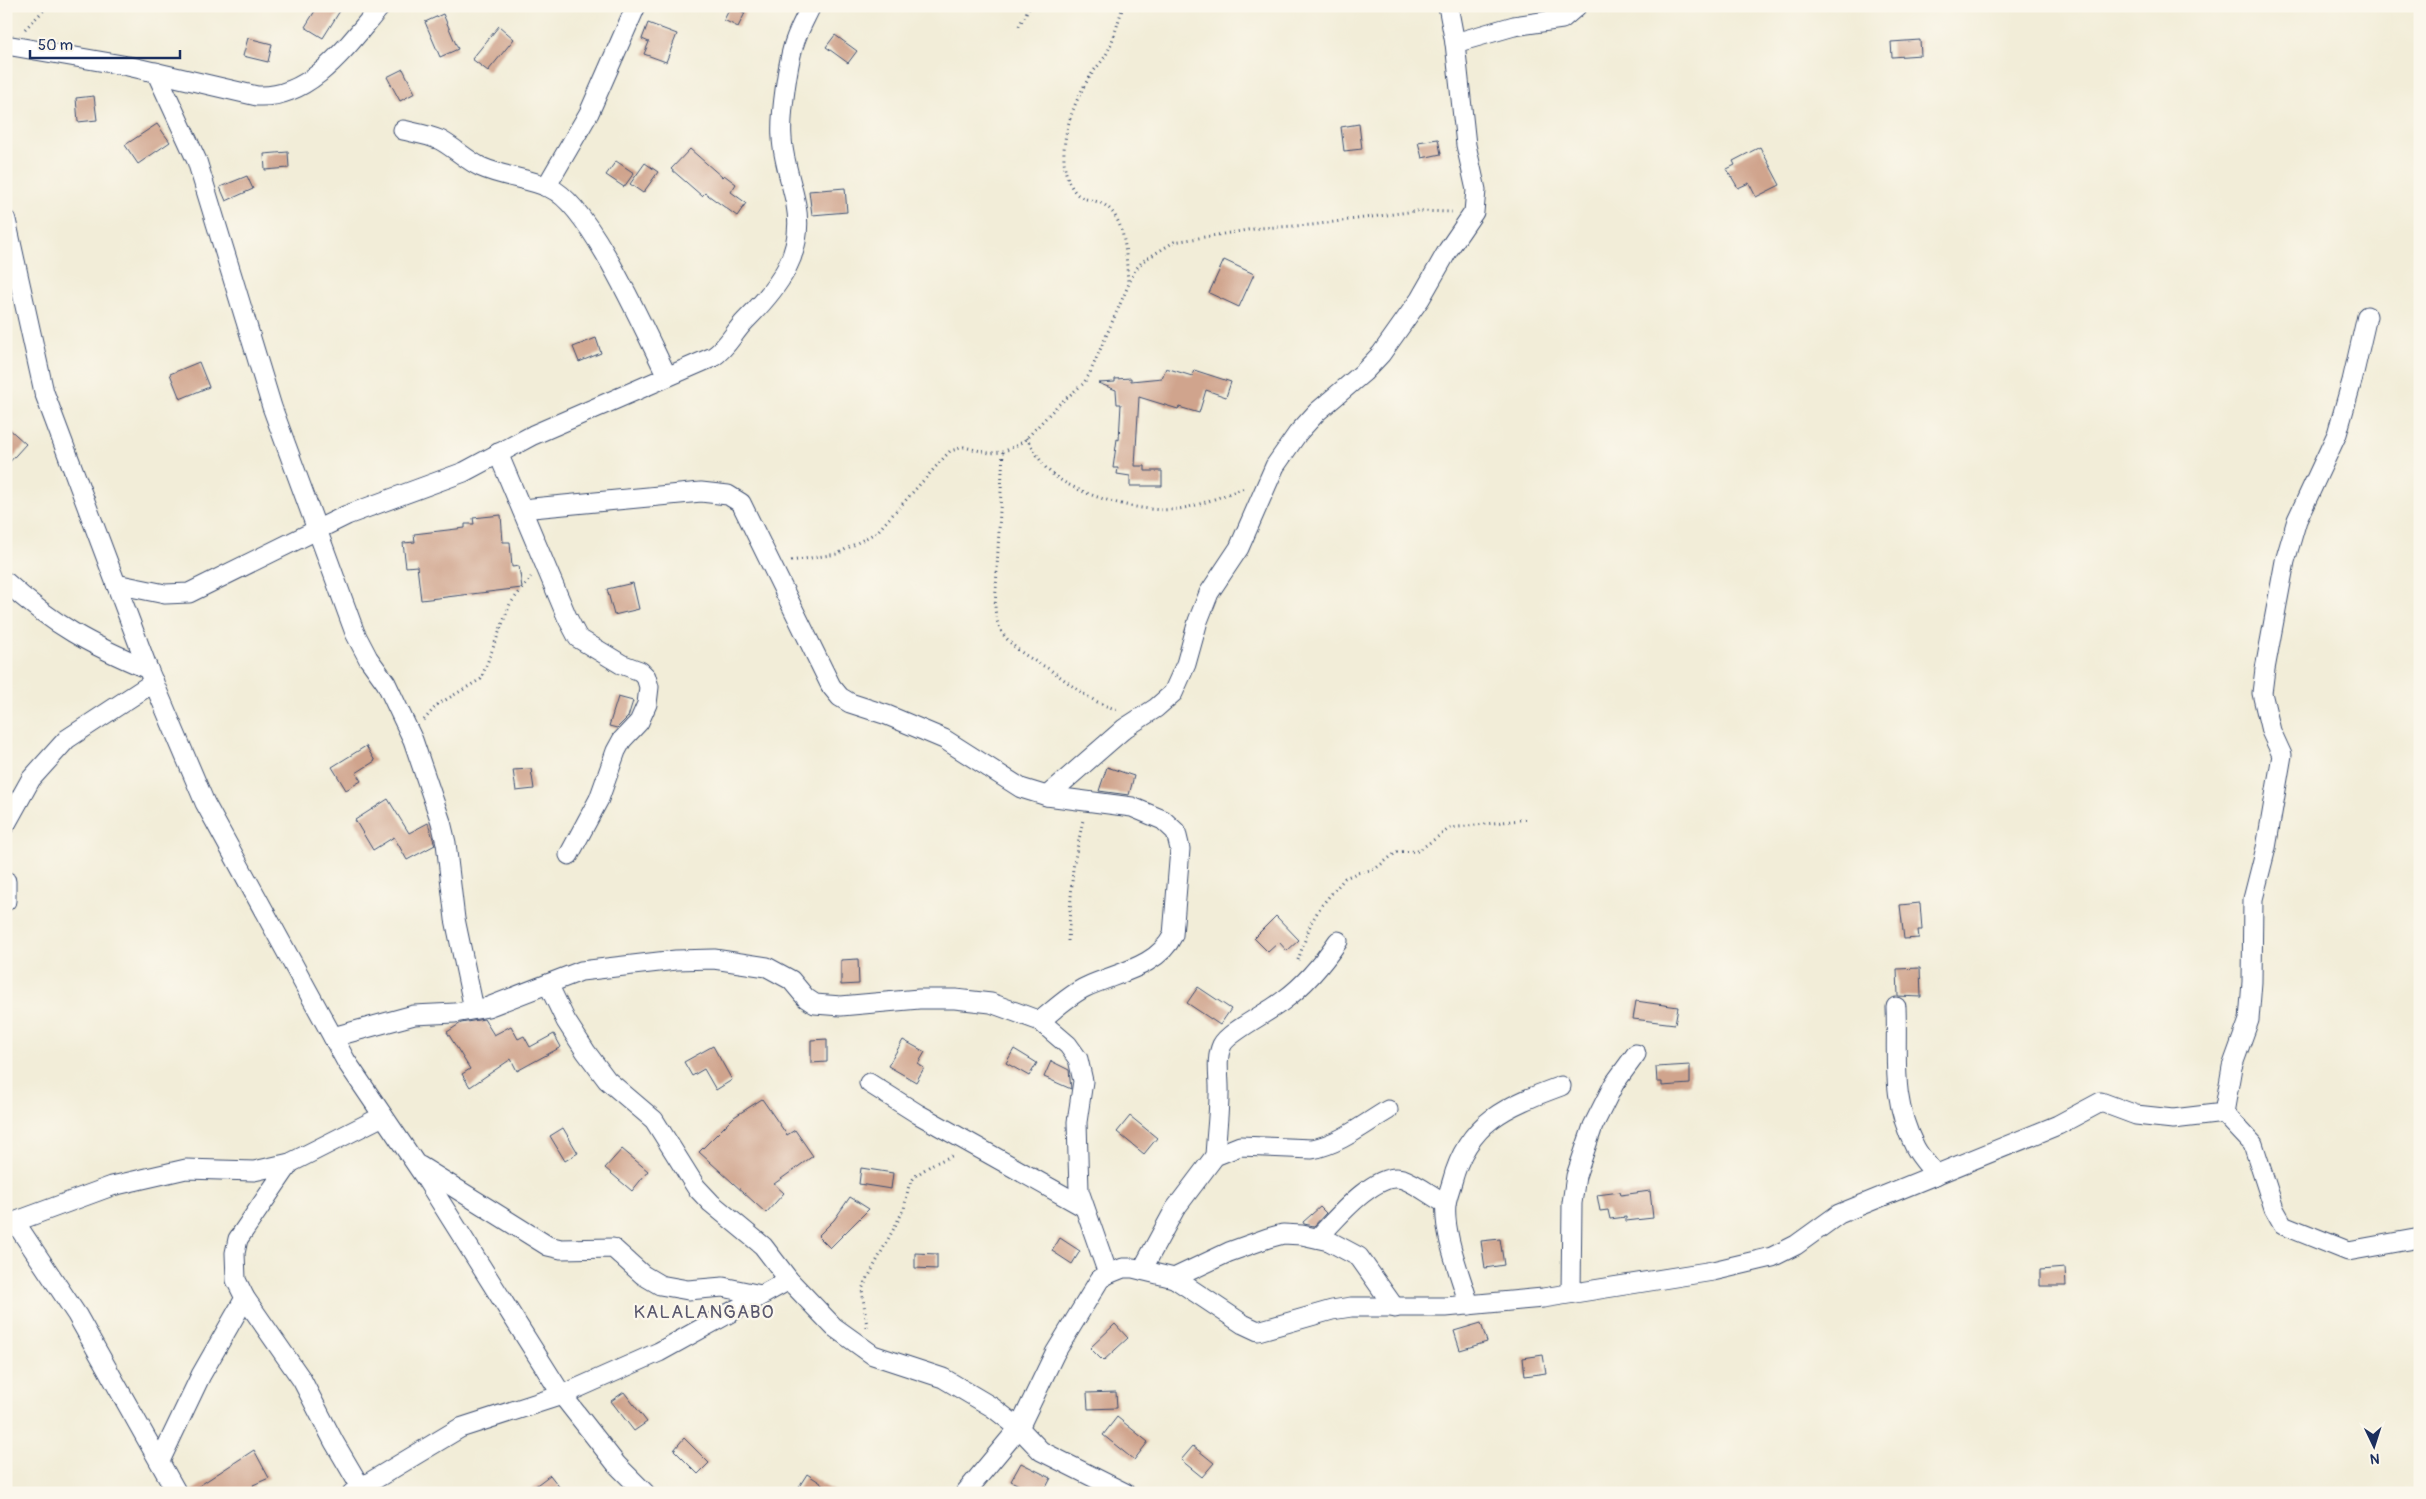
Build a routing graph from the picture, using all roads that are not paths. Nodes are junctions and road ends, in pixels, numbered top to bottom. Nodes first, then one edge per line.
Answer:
1 (381, 6) edge
2 (636, 6) edge
3 (811, 6) edge
4 (1448, 6) edge
5 (1577, 6) edge
6 (1455, 43) junction
7 (7, 45) edge
8 (156, 72) junction
9 (404, 130) dead end
10 (546, 186) junction
11 (6, 220) edge
12 (2367, 316) dead end
13 (667, 376) junction
14 (498, 453) junction
15 (522, 509) junction
16 (316, 530) junction
17 (6, 582) edge
18 (116, 584) junction
19 (151, 676) junction
20 (1047, 796) junction
21 (6, 824) edge
22 (569, 855) dead end
23 (6, 881) edge
24 (6, 901) edge
25 (1338, 941) dead end
26 (548, 984) junction
27 (1896, 1007) dead end
28 (474, 1009) junction
29 (1040, 1021) junction
30 (333, 1037) junction
31 (1636, 1054) dead end
32 (869, 1083) dead end
33 (1561, 1086) dead end
34 (1388, 1110) dead end
35 (2224, 1114) junction
36 (383, 1116) junction
37 (1215, 1156) junction
38 (290, 1163) junction
39 (414, 1163) junction
40 (1936, 1175) junction
41 (1446, 1204) junction
42 (1084, 1207) junction
43 (10, 1223) edge
44 (1318, 1238) junction
45 (2420, 1238) edge
46 (1142, 1270) junction
47 (1108, 1274) junction
48 (1174, 1278) junction
49 (789, 1280) junction
50 (1570, 1293) junction
51 (761, 1295) junction
52 (245, 1298) junction
53 (1470, 1305) junction
54 (1395, 1308) junction
55 (562, 1395) junction
56 (1019, 1428) junction
57 (160, 1461) junction
58 (356, 1490) edge
59 (177, 1493) edge
60 (645, 1493) edge
61 (965, 1493) edge
62 (1125, 1493) edge

1 - 8 street
2 - 10 street
3 - 13 street
4 - 6 street
5 - 6 street
6 - 20 street
7 - 8 street
8 - 16 street
9 - 10 street
10 - 13 street
11 - 18 street
12 - 35 street
13 - 14 street
14 - 15 street
14 - 16 street
15 - 20 street
15 - 22 street
16 - 18 street
16 - 28 street
17 - 19 street
18 - 19 street
19 - 21 street
19 - 30 street
20 - 29 street
23 - 24 street
25 - 37 street
26 - 28 street
26 - 29 street
26 - 49 street
27 - 40 street
28 - 30 street
29 - 42 street
30 - 36 street
31 - 50 street
32 - 42 street
33 - 41 street
34 - 37 street
35 - 40 street
35 - 45 street
36 - 38 street
36 - 39 street
37 - 46 street
38 - 43 street
38 - 52 street
39 - 51 street
39 - 55 street
40 - 50 street
41 - 44 street
41 - 53 street
42 - 47 street
43 - 57 street
44 - 48 street
44 - 54 street
46 - 47 street
46 - 48 street
47 - 56 street
48 - 54 street
49 - 51 street
49 - 56 street
50 - 53 street
51 - 55 street
52 - 57 street
52 - 58 street
53 - 54 street
55 - 58 street
55 - 60 street
56 - 61 street
56 - 62 street
57 - 59 street

